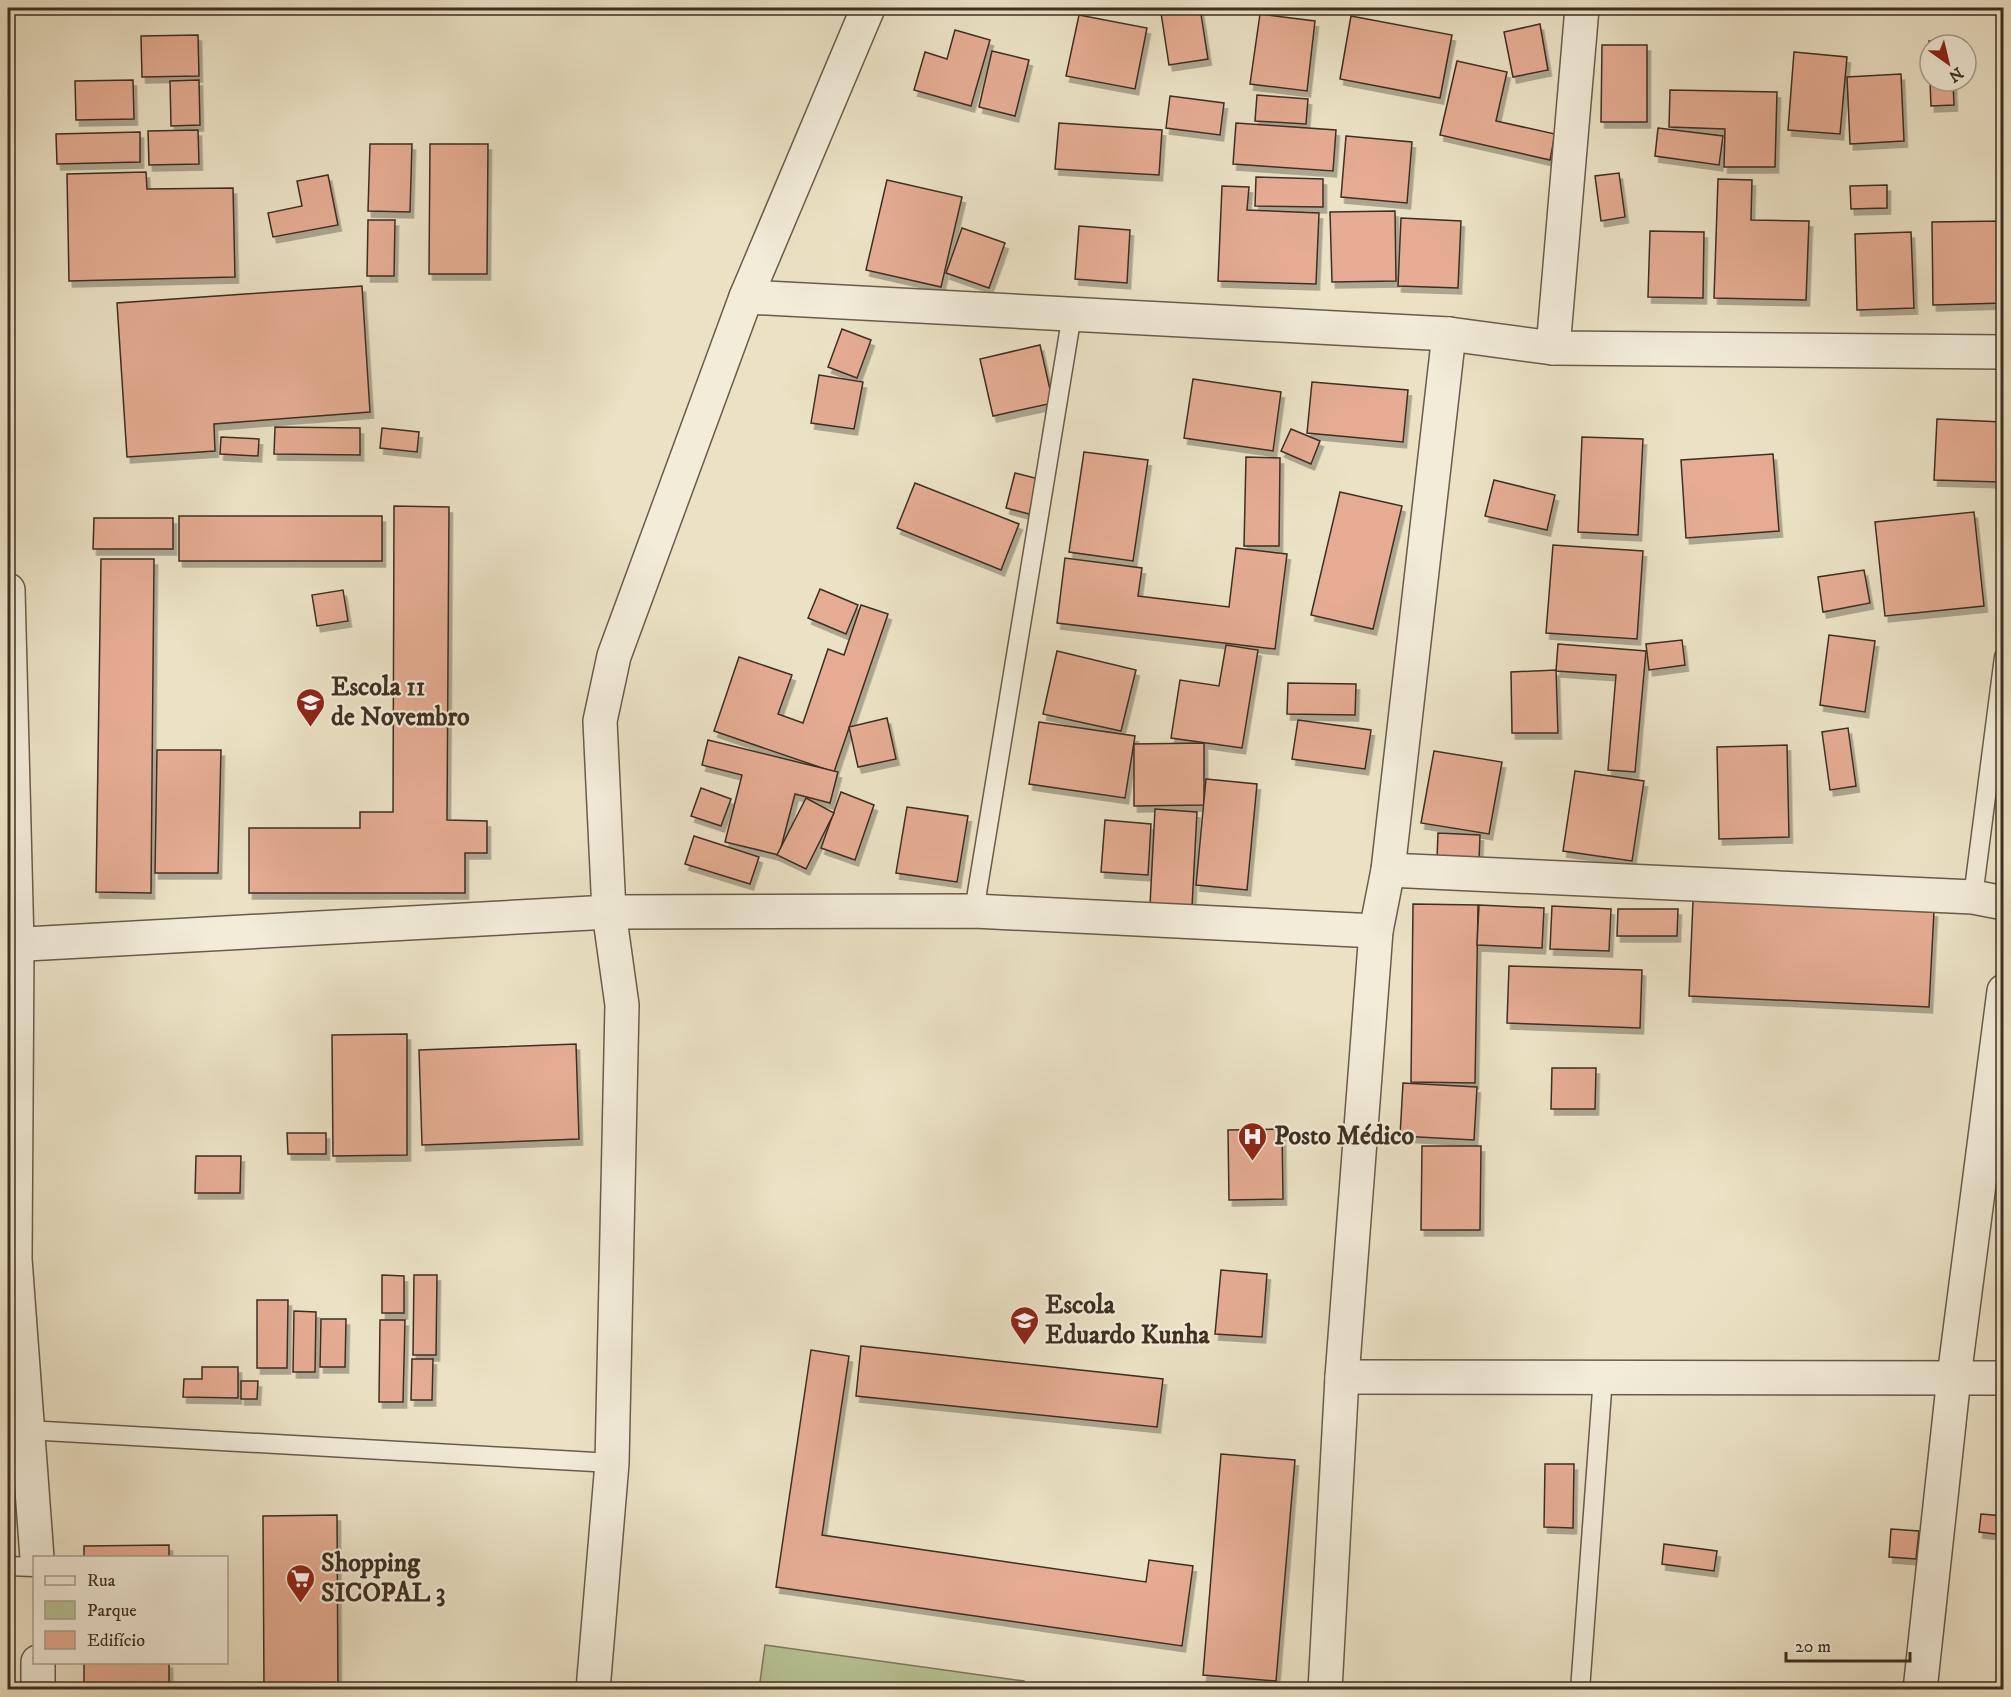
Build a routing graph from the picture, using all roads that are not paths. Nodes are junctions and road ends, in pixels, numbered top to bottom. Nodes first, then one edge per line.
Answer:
1 (868, 8) edge
2 (1582, 8) edge
3 (746, 297) junction
4 (1072, 314) junction
5 (1449, 334) junction
6 (1553, 348) junction
7 (2004, 352) edge
8 (8, 590) edge
9 (8, 611) edge
10 (2004, 657) edge
11 (1388, 870) junction
12 (1988, 900) edge
13 (974, 911) junction
14 (609, 912) junction
15 (1376, 931) junction
16 (12, 945) edge
17 (2004, 991) edge
18 (11, 1259) edge
19 (1342, 1377) junction
20 (1603, 1377) junction
21 (1954, 1377) junction
22 (2004, 1378) edge
23 (27, 1430) junction
24 (612, 1463) junction
25 (37, 1556) edge
26 (8, 1566) edge
27 (33, 1567) edge
28 (38, 1664) edge
29 (38, 1689) edge
30 (593, 1689) edge
31 (1325, 1689) edge
32 (1581, 1689) edge
33 (1920, 1689) edge

1 - 3 street
2 - 6 street
3 - 4 street
3 - 14 street
4 - 5 street
4 - 13 lane
5 - 6 street
5 - 11 street
6 - 7 street
8 - 9 street
9 - 16 street
10 - 12 lane
11 - 12 street
11 - 15 street
13 - 14 street
13 - 15 street
14 - 16 street
14 - 24 street
15 - 19 street
16 - 18 street
17 - 21 street
18 - 23 street
19 - 20 street
19 - 31 street
20 - 21 street
20 - 32 lane
21 - 22 street
21 - 33 street
23 - 24 lane
23 - 25 street
24 - 30 street
26 - 27 lane
28 - 29 street

